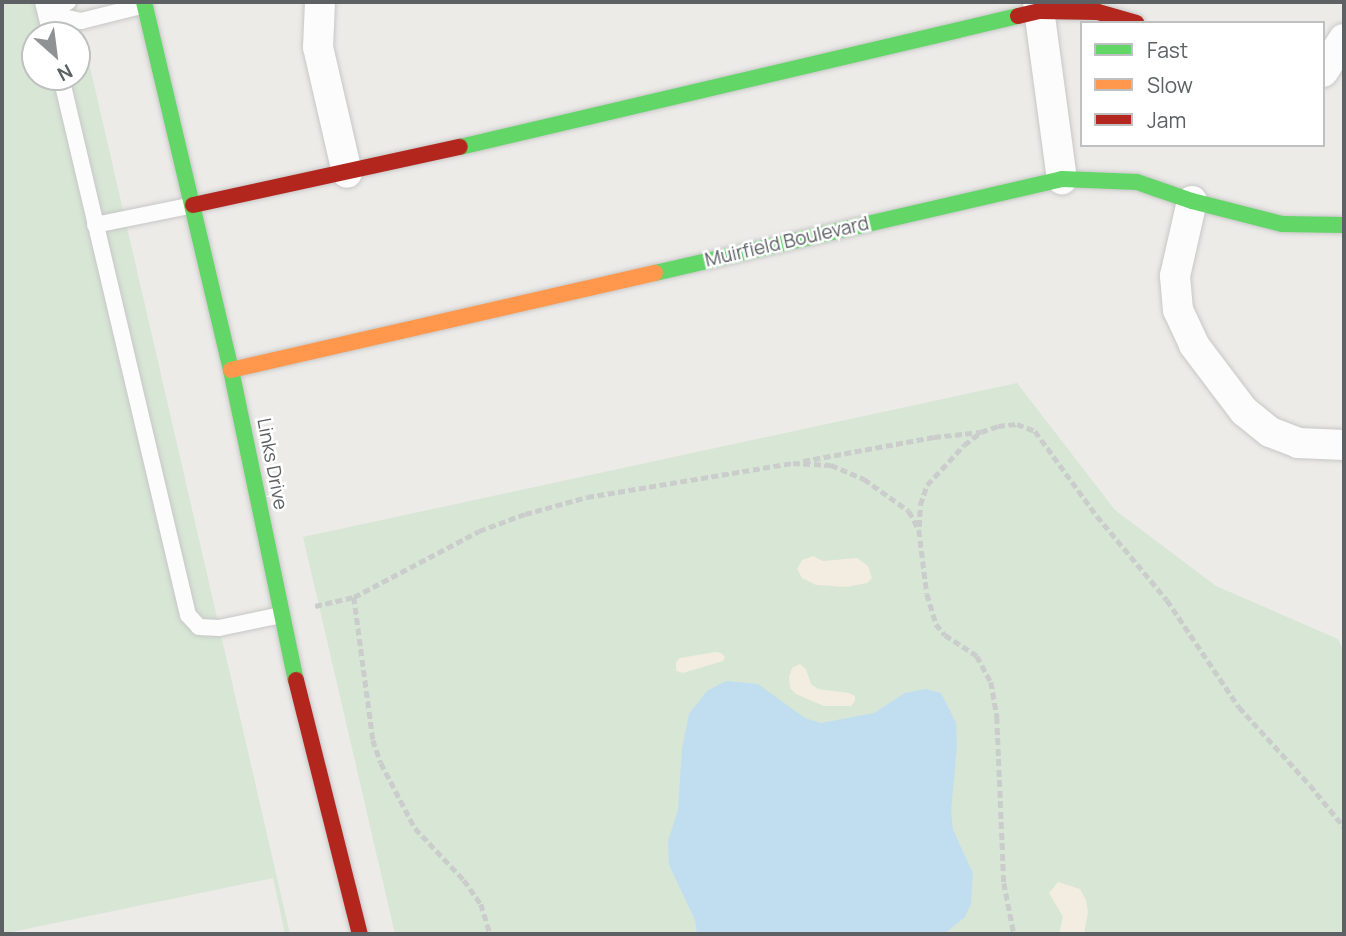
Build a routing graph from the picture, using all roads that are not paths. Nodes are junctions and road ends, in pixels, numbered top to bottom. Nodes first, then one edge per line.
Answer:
1 (68, 2) edge
2 (320, 2) edge
3 (145, 3) edge
4 (1039, 6) edge
5 (44, 8) edge
6 (1129, 21) edge
7 (1344, 39) edge
8 (1325, 71) edge
9 (1325, 75) edge
10 (1344, 81) edge
11 (64, 91) edge
12 (347, 173) junction
13 (1062, 179) junction
14 (1192, 201) junction
15 (192, 205) junction
16 (95, 225) junction
17 (1344, 225) edge
18 (231, 370) junction
19 (1344, 445) edge
20 (281, 615) junction
21 (360, 934) edge

1 - 5 lane
2 - 12 street
3 - 5 lane
3 - 15 street, Links Drive
4 - 6 street
4 - 12 street
4 - 13 street
7 - 8 street
9 - 10 street
11 - 16 lane
12 - 15 street
13 - 14 street, Muirfield Boulevard
13 - 18 street, Muirfield Boulevard
14 - 17 street, Muirfield Boulevard
14 - 19 street
15 - 16 lane
15 - 18 street, Links Drive
16 - 20 lane
18 - 20 street, Links Drive
20 - 21 street, Links Drive

